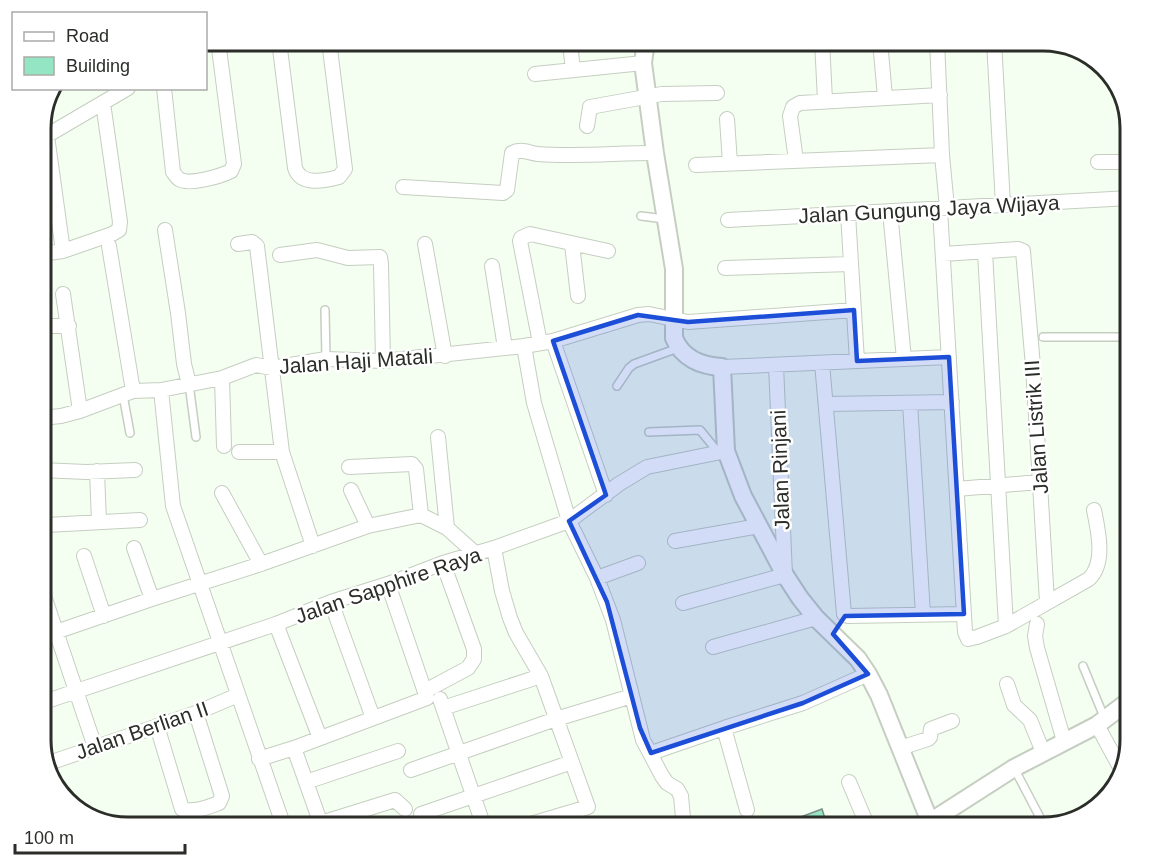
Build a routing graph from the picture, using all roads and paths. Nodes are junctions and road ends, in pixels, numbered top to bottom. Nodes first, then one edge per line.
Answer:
1 (219, 51) edge
2 (280, 51) edge
3 (330, 51) edge
4 (571, 51) edge
5 (645, 51) edge
6 (823, 51) edge
7 (881, 51) edge
8 (938, 51) edge
9 (995, 51) edge
10 (644, 63) junction
11 (573, 70) junction
12 (536, 74) dead end
13 (125, 90) edge
14 (164, 90) edge
15 (717, 93) dead end
16 (940, 95) junction
17 (648, 97) junction
18 (885, 97) junction
19 (825, 100) junction
20 (103, 103) junction
21 (727, 119) dead end
22 (587, 126) dead end
23 (51, 133) edge
24 (655, 153) junction
25 (942, 155) junction
26 (796, 161) junction
27 (1098, 162) dead end
28 (1120, 162) edge
29 (730, 163) junction
30 (696, 165) dead end
31 (51, 179) edge
32 (403, 187) dead end
33 (1120, 199) edge
34 (1003, 205) junction
35 (944, 208) junction
36 (890, 211) junction
37 (848, 214) junction
38 (641, 216) dead end
39 (665, 219) junction
40 (728, 220) dead end
41 (165, 230) dead end
42 (238, 244) dead end
43 (425, 244) dead end
44 (572, 244) junction
45 (109, 246) dead end
46 (63, 250) junction
47 (51, 252) edge
48 (608, 252) dead end
49 (985, 252) junction
50 (943, 254) junction
51 (280, 255) dead end
52 (851, 264) junction
53 (492, 266) dead end
54 (725, 268) dead end
55 (63, 294) dead end
56 (578, 296) dead end
57 (325, 310) dead end
58 (854, 310) junction
59 (673, 320) junction
60 (51, 326) edge
61 (69, 326) junction
62 (1043, 337) dead end
63 (1120, 337) edge
64 (546, 342) junction
65 (524, 346) junction
66 (505, 348) junction
67 (678, 348) junction
68 (445, 356) junction
69 (949, 357) junction
70 (326, 359) junction
71 (904, 359) junction
72 (383, 361) junction
73 (857, 361) junction
74 (822, 363) junction
75 (776, 365) junction
76 (722, 367) junction
77 (272, 368) junction
78 (222, 378) junction
79 (189, 384) junction
80 (617, 386) dead end
81 (161, 390) junction
82 (128, 393) junction
83 (952, 402) junction
84 (910, 403) junction
85 (826, 404) junction
86 (80, 411) junction
87 (51, 417) edge
88 (649, 432) dead end
89 (130, 433) dead end
90 (196, 437) dead end
91 (438, 437) dead end
92 (224, 446) dead end
93 (239, 452) dead end
94 (282, 452) junction
95 (722, 452) junction
96 (350, 467) dead end
97 (51, 470) edge
98 (135, 470) dead end
99 (97, 471) junction
100 (1039, 482) junction
101 (998, 484) junction
102 (957, 489) junction
103 (351, 490) dead end
104 (222, 493) dead end
105 (606, 495) junction
106 (1094, 510) dead end
107 (421, 515) junction
108 (140, 520) dead end
109 (568, 521) junction
110 (99, 522) junction
111 (51, 525) edge
112 (368, 526) junction
113 (759, 526) junction
114 (447, 528) junction
115 (675, 541) dead end
116 (313, 546) junction
117 (134, 548) dead end
118 (494, 548) junction
119 (476, 554) junction
120 (84, 556) dead end
121 (443, 563) junction
122 (638, 563) dead end
123 (261, 564) junction
124 (785, 575) junction
125 (597, 578) junction
126 (199, 584) junction
127 (388, 584) junction
128 (153, 598) junction
129 (331, 602) junction
130 (1047, 602) junction
131 (683, 603) dead end
132 (923, 614) junction
133 (964, 614) junction
134 (51, 615) edge
135 (104, 616) junction
136 (845, 616) junction
137 (816, 618) junction
138 (276, 624) junction
139 (1037, 624) dead end
140 (1006, 626) junction
141 (57, 632) junction
142 (832, 632) junction
143 (51, 634) edge
144 (219, 642) junction
145 (713, 646) dead end
146 (1083, 666) dead end
147 (868, 674) junction
148 (540, 676) junction
149 (1007, 684) dead end
150 (77, 691) junction
151 (425, 691) junction
152 (238, 695) junction
153 (632, 696) junction
154 (51, 700) edge
155 (1120, 708) edge
156 (196, 713) junction
157 (373, 718) junction
158 (556, 719) junction
159 (952, 721) dead end
160 (1101, 722) junction
161 (157, 726) junction
162 (724, 728) junction
163 (321, 738) junction
164 (1064, 741) junction
165 (95, 747) junction
166 (294, 748) junction
167 (900, 748) junction
168 (399, 751) dead end
169 (1043, 752) junction
170 (651, 753) junction
171 (458, 754) junction
172 (259, 759) junction
173 (1117, 760) edge
174 (54, 761) edge
175 (572, 762) junction
176 (1014, 768) junction
177 (411, 770) dead end
178 (306, 782) junction
179 (849, 782) dead end
180 (474, 797) junction
181 (405, 809) dead end
182 (747, 810) dead end
183 (421, 814) dead end
184 (280, 817) edge
185 (318, 817) edge
186 (345, 817) edge
187 (480, 817) edge
188 (556, 817) edge
189 (683, 817) edge
190 (863, 817) edge
191 (925, 817) edge
192 (941, 817) edge
193 (1040, 817) edge

1 - 14 street
2 - 3 street
4 - 11 street
5 - 10 street
6 - 19 street
7 - 18 street
8 - 16 street
9 - 34 street
10 - 11 street
10 - 17 street
11 - 12 street
13 - 20 street
15 - 17 street
16 - 18 street
16 - 25 street
17 - 22 street
17 - 24 street
18 - 19 street
19 - 26 street
20 - 23 street
20 - 46 street
21 - 29 street
24 - 32 street
24 - 39 street
25 - 26 street
25 - 35 street
26 - 29 street
27 - 28 street
29 - 30 street
31 - 46 street
33 - 34 street, Jalan Gungung Jaya Wijaya
34 - 35 street, Jalan Gungung Jaya Wijaya
35 - 36 street, Jalan Gungung Jaya Wijaya
35 - 50 street
36 - 37 street, Jalan Gungung Jaya Wijaya
36 - 71 street
37 - 40 street, Jalan Gungung Jaya Wijaya
37 - 52 street
38 - 39 lane
39 - 59 street
41 - 79 street
42 - 77 street
43 - 68 street
44 - 48 street
44 - 56 street
44 - 64 street
45 - 82 street
46 - 47 street
49 - 50 street
49 - 100 street, Jalan Listrik III
49 - 101 street
50 - 69 street
51 - 72 street
52 - 54 street
52 - 58 street
53 - 66 street
55 - 61 street
57 - 70 lane
58 - 59 street, Jalan Haji Matali
58 - 73 street
59 - 64 street, Jalan Haji Matali
59 - 67 street
60 - 61 street
61 - 86 street
62 - 63 lane
64 - 65 street, Jalan Haji Matali
64 - 105 street
65 - 66 street, Jalan Haji Matali
65 - 109 street
66 - 68 street, Jalan Haji Matali
67 - 76 street
67 - 80 lane
68 - 72 street, Jalan Haji Matali
69 - 71 street
69 - 83 street
70 - 72 street, Jalan Haji Matali
70 - 77 street, Jalan Haji Matali
71 - 73 street
73 - 74 street
74 - 75 street
74 - 85 street
75 - 76 street
75 - 124 street, Jalan Rinjani
76 - 95 street
77 - 78 street, Jalan Haji Matali
77 - 94 street
78 - 79 street, Jalan Haji Matali
78 - 92 street
79 - 81 street, Jalan Haji Matali
79 - 90 lane
81 - 82 street, Jalan Haji Matali
81 - 126 street
82 - 86 street, Jalan Haji Matali
82 - 89 lane
83 - 84 street
83 - 102 street
84 - 85 street
84 - 132 street
85 - 136 street
86 - 87 street, Jalan Haji Matali
88 - 95 lane
91 - 114 street
93 - 94 street
94 - 116 street
95 - 105 street, Jalan Sapphire Raya
95 - 113 street
96 - 107 street
97 - 99 street
98 - 99 street
99 - 110 street
100 - 101 street
100 - 130 street, Jalan Listrik III
101 - 102 street
101 - 140 street
102 - 133 street
103 - 112 street
104 - 123 street
105 - 109 street, Jalan Sapphire Raya
106 - 130 street
107 - 112 street
107 - 114 street
108 - 110 street
109 - 118 street, Jalan Sapphire Raya
109 - 125 street
110 - 111 street
112 - 116 street
113 - 115 street
113 - 124 street
114 - 119 street
116 - 123 street
117 - 128 street
118 - 119 street, Jalan Sapphire Raya
118 - 148 street
119 - 121 street, Jalan Sapphire Raya
120 - 135 street
121 - 127 street, Jalan Sapphire Raya
121 - 151 street
122 - 125 street
123 - 126 street
124 - 131 street
124 - 137 street
125 - 153 street
126 - 128 street
126 - 144 street
127 - 129 street, Jalan Sapphire Raya
127 - 151 street
128 - 135 street
129 - 138 street, Jalan Sapphire Raya
129 - 157 street
130 - 140 street
132 - 133 street
132 - 136 street
133 - 140 street
134 - 141 street
135 - 141 street
136 - 142 street
137 - 142 street
137 - 145 street
138 - 144 street, Jalan Sapphire Raya
138 - 163 street
139 - 164 street
141 - 143 street
141 - 150 street
142 - 147 street
144 - 150 street, Jalan Sapphire Raya
144 - 152 street
146 - 160 lane
147 - 162 street
147 - 167 street
148 - 158 street
148 - 171 street
149 - 169 street
150 - 154 street, Jalan Sapphire Raya
150 - 165 street
151 - 157 street
152 - 156 street, Jalan Berlian II
152 - 172 street
153 - 158 street
153 - 170 street
155 - 160 street
156 - 161 street, Jalan Berlian II
156 - 161 street
157 - 163 street
158 - 171 street
158 - 175 street
159 - 167 street
160 - 164 street
160 - 173 street
161 - 165 street, Jalan Berlian II
162 - 170 street
162 - 182 street
163 - 166 street
164 - 169 street
165 - 174 street, Jalan Berlian II
166 - 172 street
166 - 178 street
167 - 191 street
168 - 178 street
169 - 176 street
170 - 189 street
171 - 177 street
171 - 180 street
172 - 184 street
175 - 180 street
175 - 188 street
176 - 192 street
176 - 193 lane
178 - 185 street
179 - 190 street
180 - 183 street
180 - 187 street
181 - 186 street

